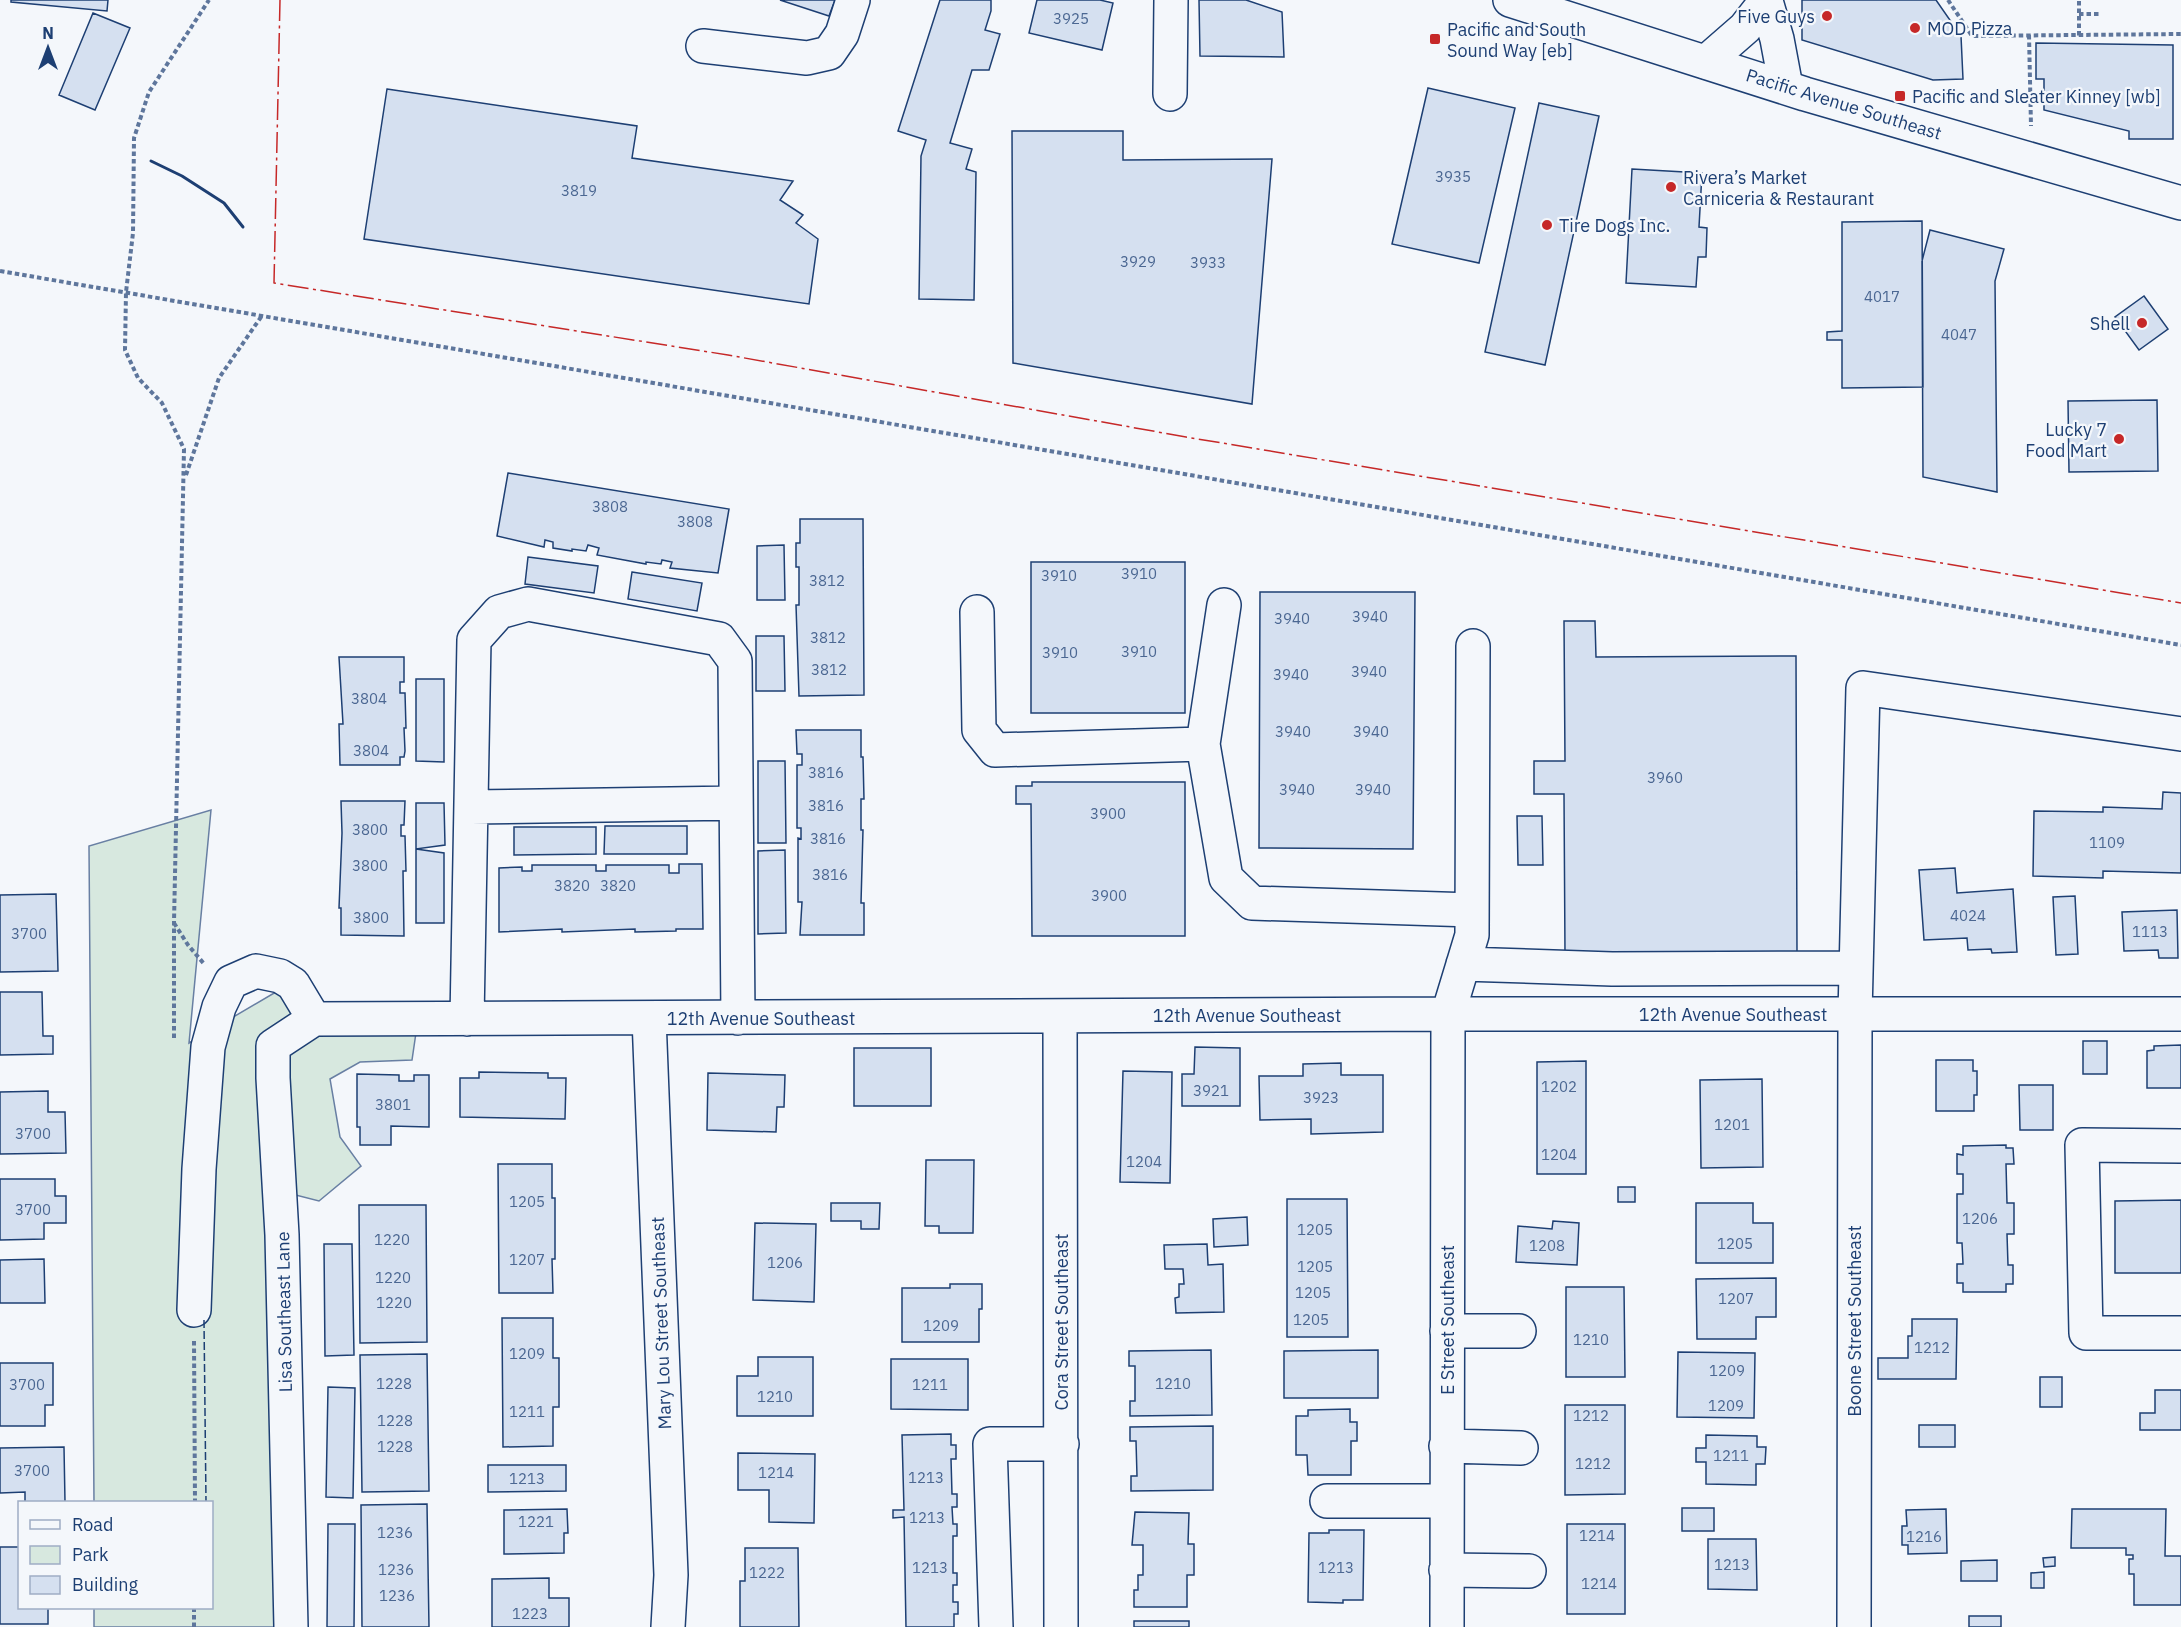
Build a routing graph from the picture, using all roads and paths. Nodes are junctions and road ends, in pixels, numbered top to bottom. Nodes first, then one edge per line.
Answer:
1 (209, 0) edge
2 (853, 0) edge
3 (1171, 0) edge
4 (1510, 0) edge
5 (1948, 0) edge
6 (2079, 1) edge
7 (2079, 14) junction
8 (2099, 14) dead end
9 (2181, 34) edge
10 (2029, 35) junction
11 (2079, 36) junction
12 (703, 46) dead end
13 (1706, 62) junction
14 (1786, 87) junction
15 (1170, 94) dead end
16 (2031, 126) dead end
17 (2181, 203) edge
18 (0, 272) edge
19 (126, 292) junction
20 (261, 317) junction
21 (184, 480) junction
22 (1224, 605) dead end
23 (977, 612) dead end
24 (2181, 645) edge
25 (1473, 646) dead end
26 (2181, 734) edge
27 (1203, 744) junction
28 (736, 803) junction
29 (471, 807) junction
30 (1472, 910) junction
31 (174, 922) junction
32 (1463, 964) junction
33 (1856, 968) junction
34 (226, 992) junction
35 (1448, 1014) junction
36 (1855, 1014) junction
37 (2181, 1014) edge
38 (1060, 1016) junction
39 (649, 1018) junction
40 (738, 1018) junction
41 (314, 1019) junction
42 (467, 1019) junction
43 (174, 1050) dead end
44 (2181, 1146) edge
45 (194, 1311) joint
46 (1447, 1331) junction
47 (1519, 1331) dead end
48 (2181, 1333) edge
49 (1062, 1444) junction
50 (1446, 1446) junction
51 (1521, 1448) dead end
52 (195, 1501) edge
53 (1327, 1501) dead end
54 (1446, 1501) junction
55 (1446, 1570) junction
56 (1529, 1571) dead end
57 (194, 1609) edge
58 (194, 1627) edge
59 (291, 1627) edge
60 (668, 1627) edge
61 (996, 1627) edge
62 (1061, 1627) edge
63 (1447, 1627) edge
64 (1854, 1627) edge

1 - 19 path
2 - 12 street
3 - 15 street
4 - 13 street, Pacific Avenue Southeast
5 - 10 path
6 - 7 path
7 - 8 path
7 - 11 path
9 - 11 path
10 - 11 path
10 - 16 path
13 - 14 street, Pacific Avenue Southeast
13 - 14 street
14 - 17 street, Pacific Avenue Southeast
18 - 19 path
19 - 20 path
19 - 21 path
20 - 21 path
20 - 24 path
21 - 31 path
22 - 27 street
23 - 27 street
25 - 30 street, E Street Southeast
26 - 33 street, Boone Street Southeast
27 - 30 street
28 - 29 street
28 - 29 street
28 - 40 street
29 - 42 street
30 - 32 street, E Street Southeast
31 - 34 path
31 - 43 path
32 - 33 street
32 - 35 street, E Street Southeast
33 - 36 street, Boone Street Southeast
34 - 41 street
34 - 45 street
35 - 36 street, 12th Avenue Southeast
35 - 38 street, 12th Avenue Southeast
35 - 46 street, E Street Southeast
36 - 37 street, 12th Avenue Southeast
36 - 64 street, Boone Street Southeast
38 - 40 street, 12th Avenue Southeast
38 - 49 street, Cora Street Southeast
39 - 40 street, 12th Avenue Southeast
39 - 42 street, 12th Avenue Southeast
39 - 60 street, Mary Lou Street Southeast
41 - 42 street, 12th Avenue Southeast
41 - 59 street, Lisa Southeast Lane
44 - 48 street
45 - 52 path
46 - 47 street
46 - 50 street, E Street Southeast
49 - 61 street
49 - 62 street, Cora Street Southeast
50 - 51 street
50 - 54 street, E Street Southeast
53 - 54 street
54 - 55 street, E Street Southeast
55 - 56 street
55 - 63 street, E Street Southeast
57 - 58 path

